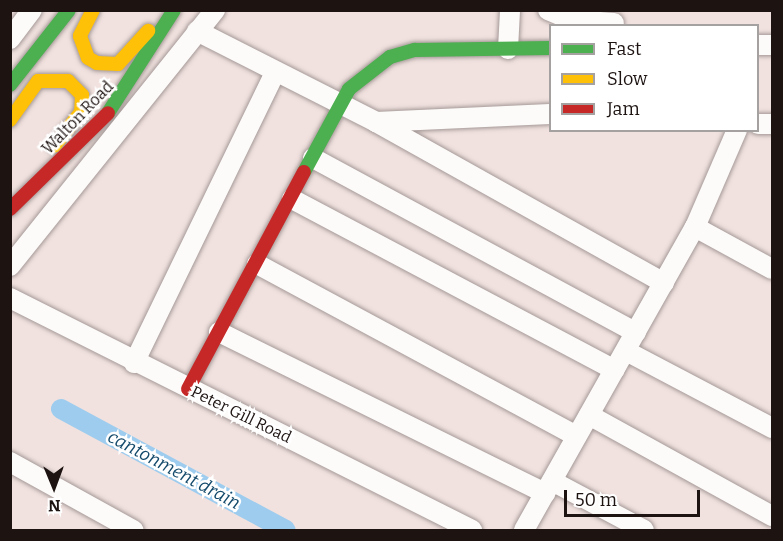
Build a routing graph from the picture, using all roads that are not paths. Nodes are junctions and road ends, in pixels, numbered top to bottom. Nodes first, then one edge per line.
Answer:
1 (32, 10) edge
2 (69, 10) edge
3 (93, 10) edge
4 (164, 10) edge
5 (174, 10) edge
6 (215, 10) edge
7 (510, 10) edge
8 (548, 10) edge
9 (614, 23) dead end
10 (197, 31) junction
11 (12, 35) edge
12 (549, 48) edge
13 (508, 49) junction
14 (274, 72) junction
15 (10, 85) edge
16 (340, 108) junction
17 (549, 114) edge
18 (10, 120) edge
19 (376, 122) junction
20 (736, 132) edge
21 (313, 158) junction
22 (10, 198) edge
23 (292, 199) junction
24 (10, 208) edge
25 (695, 227) junction
26 (257, 264) junction
27 (10, 266) edge
28 (772, 268) edge
29 (664, 283) junction
30 (10, 298) edge
31 (219, 332) junction
32 (636, 333) junction
33 (626, 351) junction
34 (134, 363) junction
35 (615, 370) junction
36 (188, 389) junction
37 (589, 416) junction
38 (772, 428) edge
39 (578, 436) junction
40 (10, 462) edge
41 (549, 487) junction
42 (772, 516) edge
43 (134, 531) edge
44 (472, 531) edge
45 (524, 531) edge
46 (644, 531) edge

1 - 11 street
2 - 15 main road
3 - 4 main road
5 - 24 main road, Walton Road
6 - 10 street
7 - 13 street
8 - 9 street
10 - 14 street
10 - 27 street
12 - 13 main road
13 - 16 main road
14 - 16 street
14 - 34 street
16 - 19 street
16 - 21 main road
17 - 19 street
18 - 22 main road
19 - 29 street
20 - 25 street
21 - 23 main road
21 - 32 street
23 - 26 main road
23 - 35 street
25 - 28 street
25 - 29 street
26 - 31 main road
26 - 39 street
29 - 32 street
30 - 34 street, Peter Gill Road
31 - 36 main road
31 - 41 street
32 - 33 street
33 - 35 street
33 - 38 street
34 - 36 street, Peter Gill Road
35 - 37 street
36 - 44 street, Peter Gill Road
37 - 39 street
37 - 42 street
39 - 41 street
40 - 43 street
41 - 45 street
41 - 46 street

